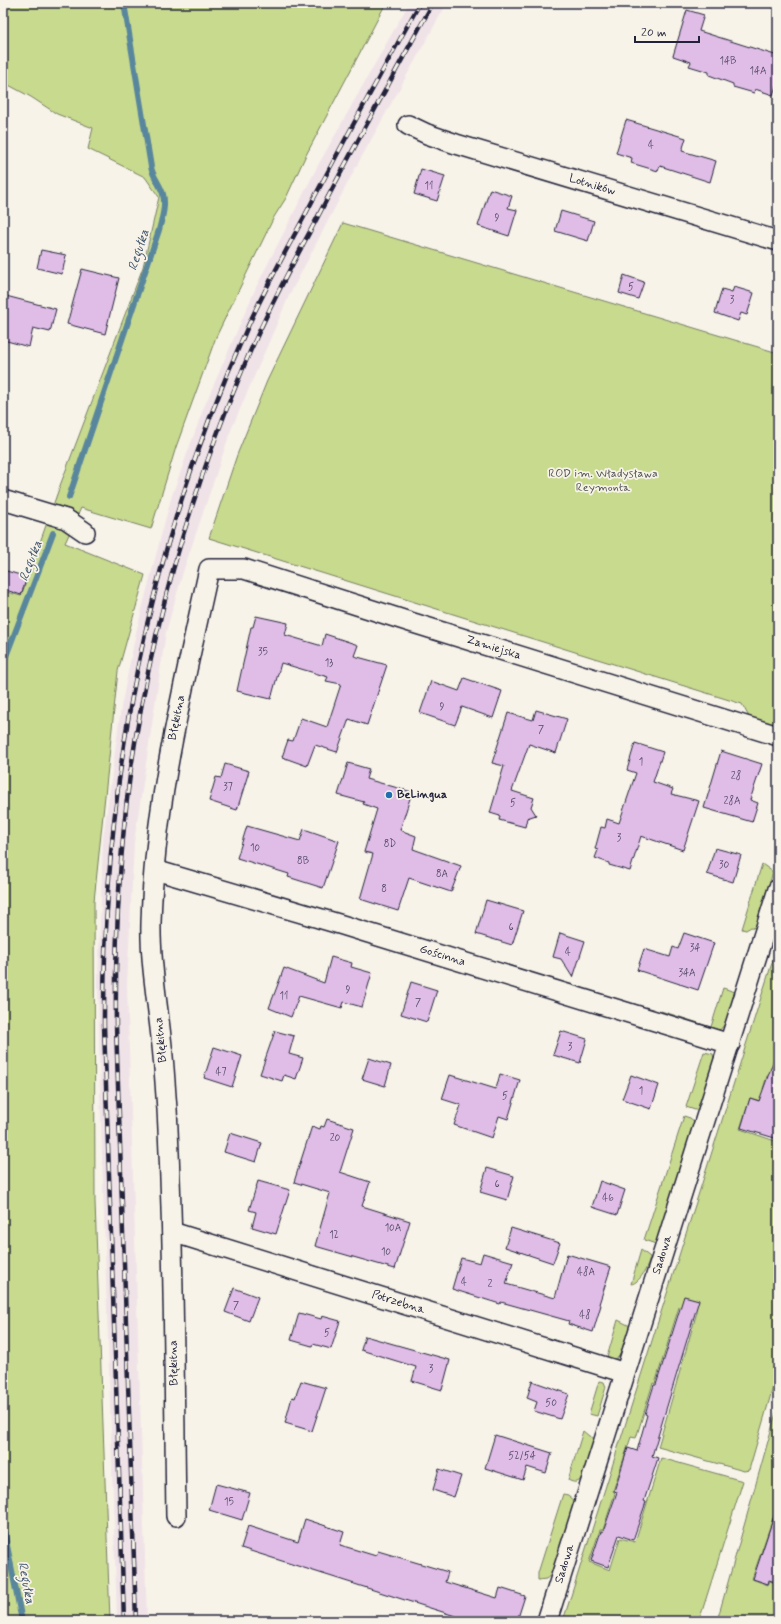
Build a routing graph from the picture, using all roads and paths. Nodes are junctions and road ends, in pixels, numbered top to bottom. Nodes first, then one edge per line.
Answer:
1 (408, 125) dead end
2 (778, 241) edge
3 (3, 500) edge
4 (85, 532) dead end
5 (209, 569) joint
6 (778, 736) edge
7 (154, 870) junction
8 (778, 889) edge
9 (730, 1044) junction
10 (172, 1232) junction
11 (625, 1373) junction
12 (176, 1516) dead end
13 (548, 1621) edge

1 - 2 street, Lotników
3 - 4 street
5 - 6 street, Zamiejska
5 - 7 street, Błękitna
7 - 9 street, Gościnna
7 - 10 street, Błękitna
8 - 9 street, Sadowa
9 - 11 street, Sadowa
10 - 11 street, Potrzebna
10 - 12 street, Błękitna
11 - 13 street, Sadowa

